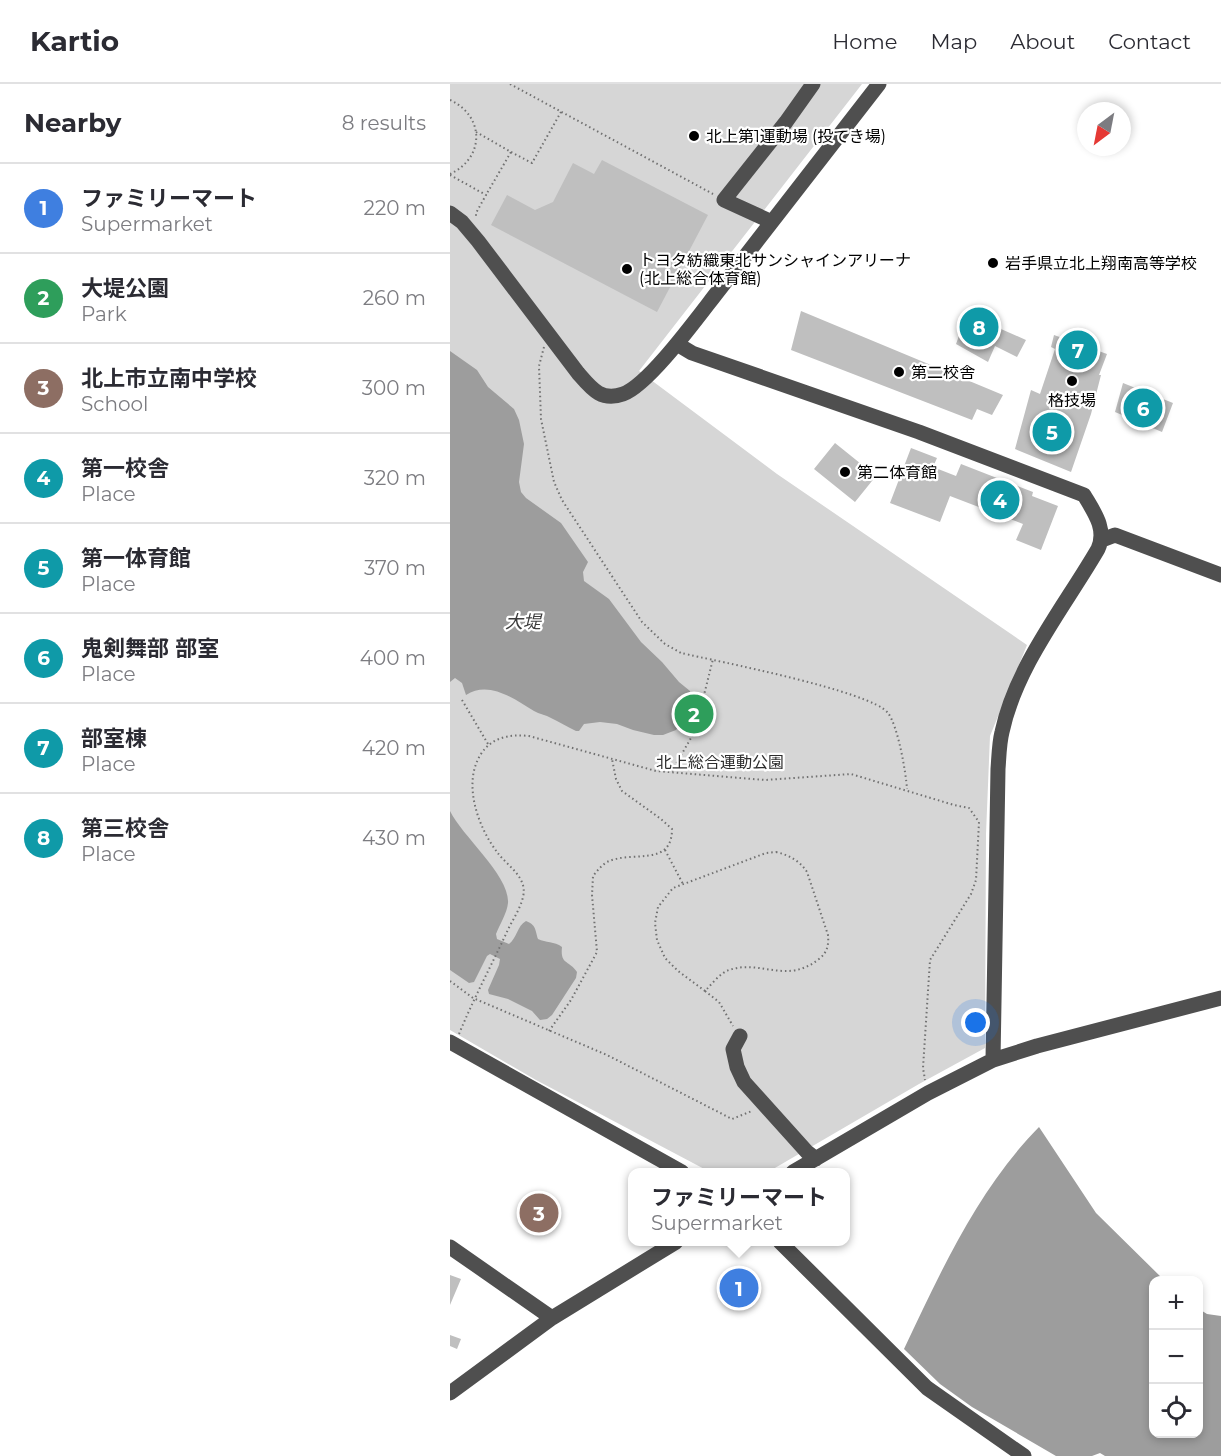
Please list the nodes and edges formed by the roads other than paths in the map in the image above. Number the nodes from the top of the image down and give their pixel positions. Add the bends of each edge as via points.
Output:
1 (813, 84) edge
2 (879, 84) edge
3 (450, 213) edge
4 (772, 222) junction
5 (677, 344) junction
6 (1102, 540) junction
7 (1221, 575) edge
8 (1221, 998) edge
9 (740, 1036) road end
10 (452, 1043) edge
11 (993, 1060) junction
12 (816, 1159) junction
13 (673, 1168) edge
14 (801, 1168) edge
15 (669, 1246) edge
16 (784, 1246) edge
17 (450, 1247) edge
18 (552, 1318) junction
19 (450, 1393) edge
20 (1024, 1456) edge

1 - 4 street via 724,200
2 - 4 street
3 - 5 street via 472,234 595,393 614,397 625,394
4 - 5 street
5 - 6 street via 692,353 919,432 1084,495 1100,522
6 - 7 street via 1115,535
6 - 11 street via 1035,652 1002,732
8 - 11 street
9 - 12 street via 733,1049 744,1082
10 - 13 street
11 - 12 street
12 - 14 street
15 - 18 street
16 - 20 street via 927,1388
17 - 18 street
18 - 19 street

